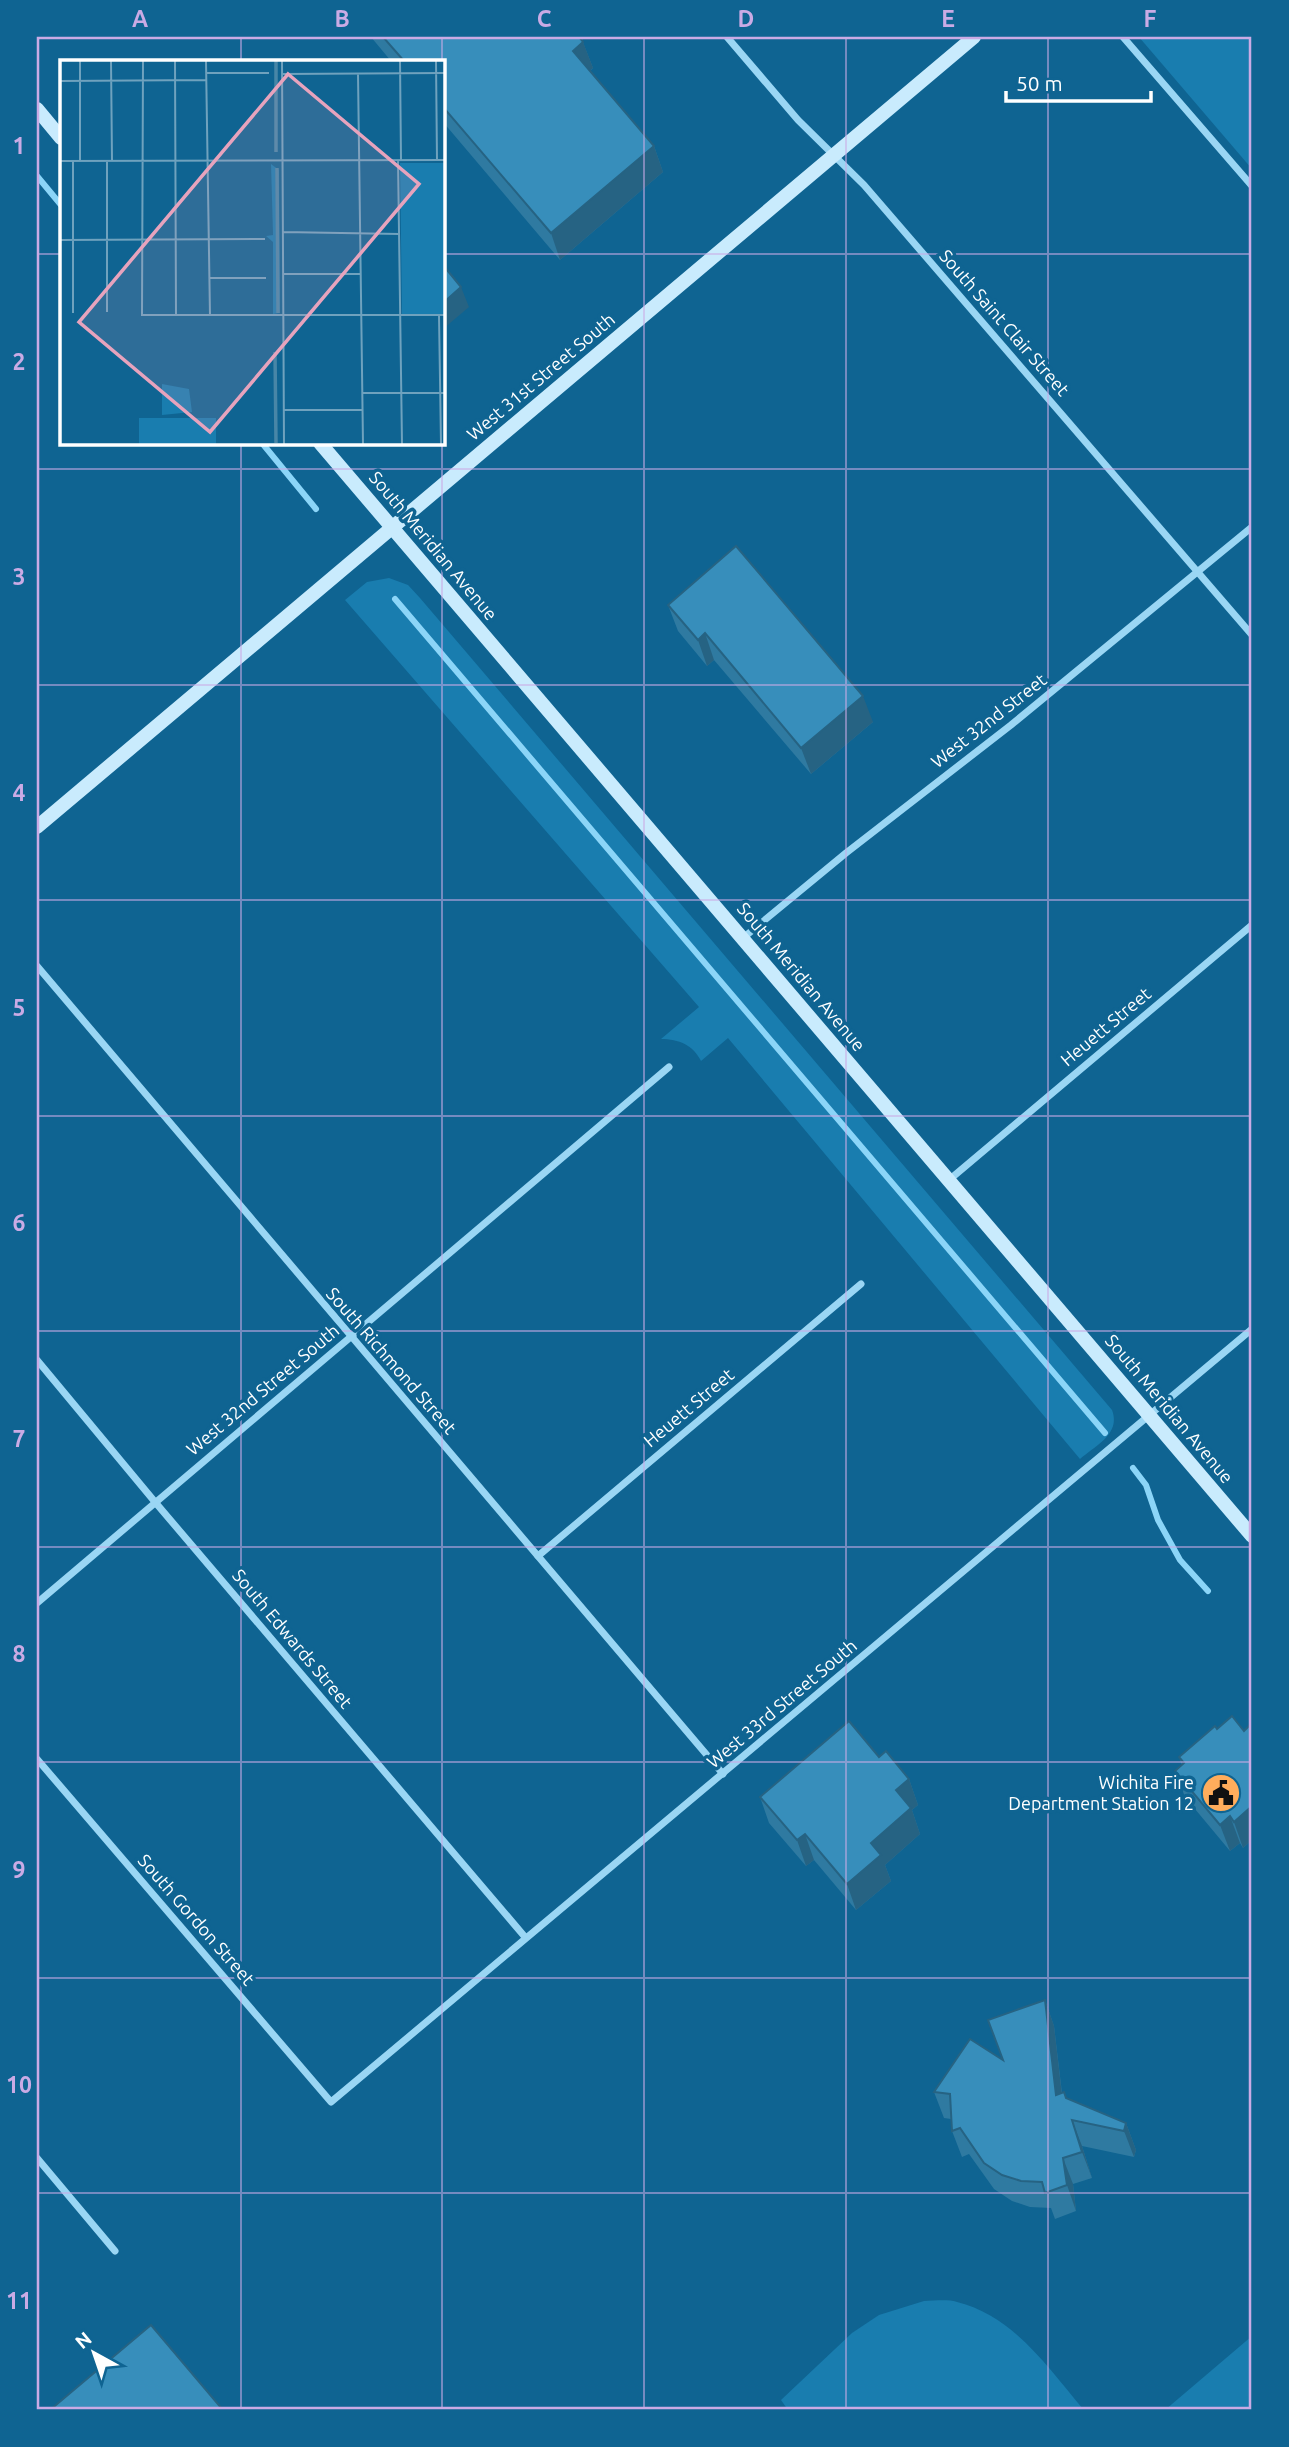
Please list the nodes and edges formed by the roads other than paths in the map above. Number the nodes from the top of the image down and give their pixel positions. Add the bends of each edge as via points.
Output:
1 (727, 37) edge
2 (974, 37) edge
3 (1123, 37) edge
4 (37, 109) edge
5 (60, 137) edge
6 (833, 155) junction
7 (1252, 186) edge
8 (321, 444) edge
9 (1252, 527) edge
10 (392, 528) junction
11 (1198, 572) junction
12 (1252, 635) edge
13 (37, 827) edge
14 (1252, 925) edge
15 (743, 938) junction
16 (37, 967) edge
17 (669, 1067) dead end
18 (949, 1180) junction
19 (862, 1284) dead end
20 (1252, 1329) edge
21 (350, 1338) junction
22 (37, 1360) edge
23 (1150, 1416) junction
24 (155, 1502) junction
25 (1252, 1536) edge
26 (538, 1556) junction
27 (37, 1603) edge
28 (37, 1759) edge
29 (723, 1774) junction
30 (525, 1937) junction
31 (331, 2102) joint
32 (37, 2158) edge
33 (115, 2251) dead end

1 - 6 street, South Saint Clair Street
2 - 6 main road, West 31st Street South
3 - 7 street
4 - 5 main road
6 - 10 main road, West 31st Street South
6 - 11 street, South Saint Clair Street via 864,185
8 - 10 main road, South Meridian Avenue
9 - 11 street, West 32nd Street
10 - 13 main road, West 31st Street South
10 - 15 main road, South Meridian Avenue
11 - 12 street, South Saint Clair Street
11 - 15 street, West 32nd Street
14 - 18 street, Heuett Street
15 - 18 main road, South Meridian Avenue
16 - 21 street, South Richmond Street
17 - 21 street, West 32nd Street South
18 - 23 main road, South Meridian Avenue
19 - 26 street, Heuett Street
20 - 23 street, West 33rd Street South
21 - 24 street, West 32nd Street South
21 - 26 street, South Richmond Street
22 - 24 street, South Edwards Street
23 - 25 main road, South Meridian Avenue
23 - 29 street, West 33rd Street South
24 - 27 street, West 32nd Street South
24 - 30 street, South Edwards Street
26 - 29 street, South Richmond Street
28 - 31 street, South Gordon Street
29 - 30 street, West 33rd Street South
30 - 31 street, West 33rd Street South
32 - 33 street

